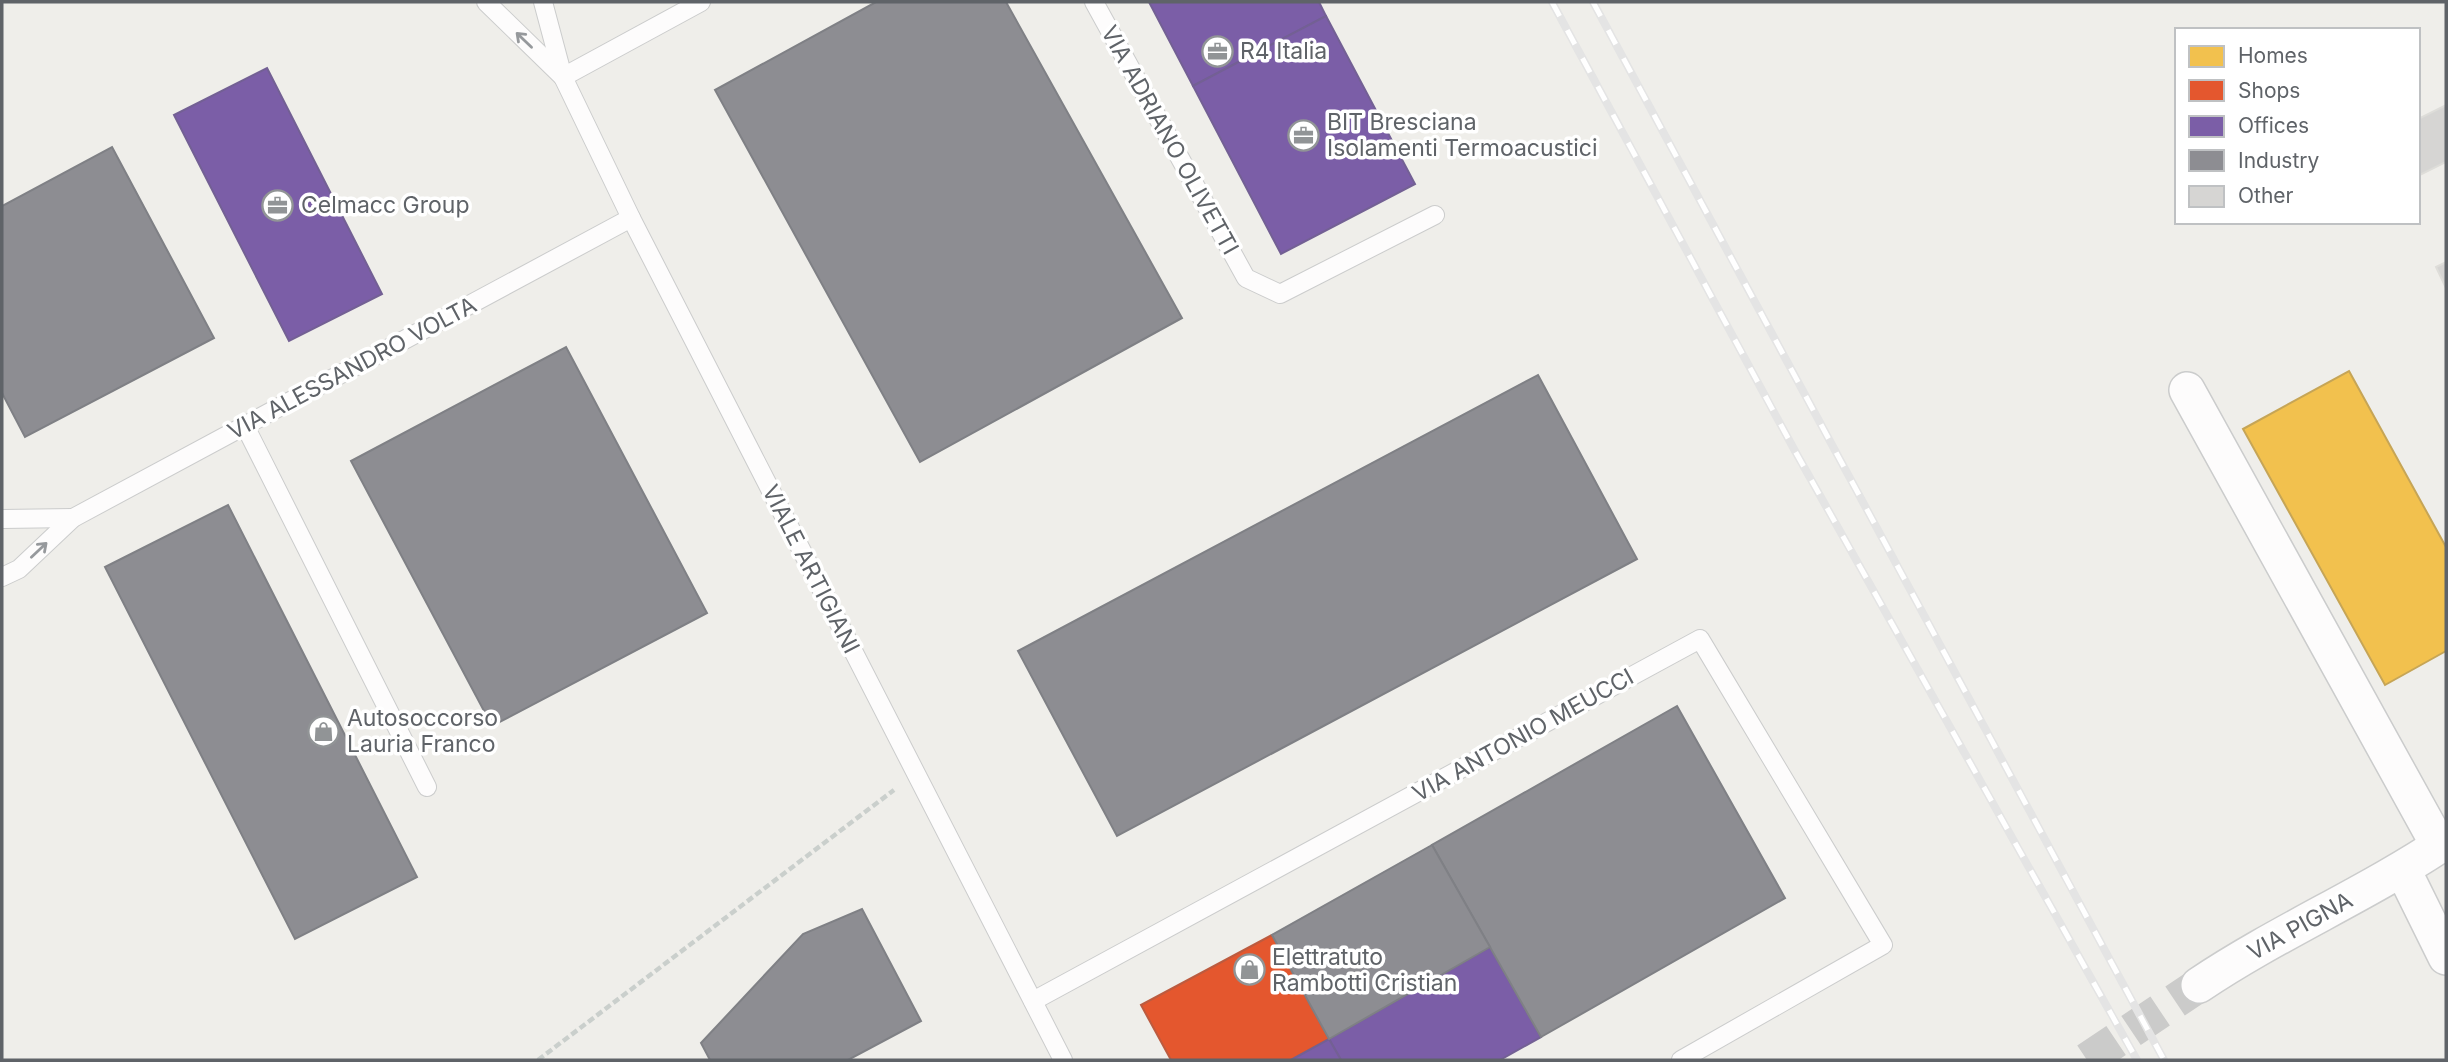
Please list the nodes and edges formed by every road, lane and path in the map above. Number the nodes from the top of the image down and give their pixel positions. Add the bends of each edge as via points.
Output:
1 (486, 2) edge
2 (543, 2) edge
3 (701, 2) edge
4 (1094, 2) edge
5 (563, 77) junction
6 (1435, 215) dead end
7 (631, 218) junction
8 (2187, 390) dead end
9 (245, 426) junction
10 (2, 519) edge
11 (73, 519) junction
12 (2, 577) edge
13 (916, 773) junction
14 (427, 787) dead end
15 (2443, 843) edge
16 (2403, 870) junction
17 (2446, 957) edge
18 (2199, 985) tunnel mouth
19 (1033, 1001) junction
20 (538, 1060) edge
21 (1063, 1060) edge
22 (1681, 1060) edge

5 -> 1 lane
2 - 5 lane
3 - 5 lane
4 - 6 lane, VIA ADRIANO OLIVETTI via 1246,278 1280,295
5 - 7 lane, VIALE ARTIGIANI
7 - 9 lane, VIA ALESSANDRO VOLTA
7 - 13 lane, VIALE ARTIGIANI
8 - 15 street
9 - 11 lane, VIA ALESSANDRO VOLTA
9 - 14 lane
10 - 11 lane
12 -> 11 lane via 19,569
13 - 19 lane, VIALE ARTIGIANI
13 - 20 path
15 - 16 street, VIA PIGNA
16 - 17 street
16 - 18 street, VIA PIGNA
19 - 21 lane, VIALE ARTIGIANI
19 - 22 lane, VIA ANTONIO MEUCCI via 1700,639 1883,945

